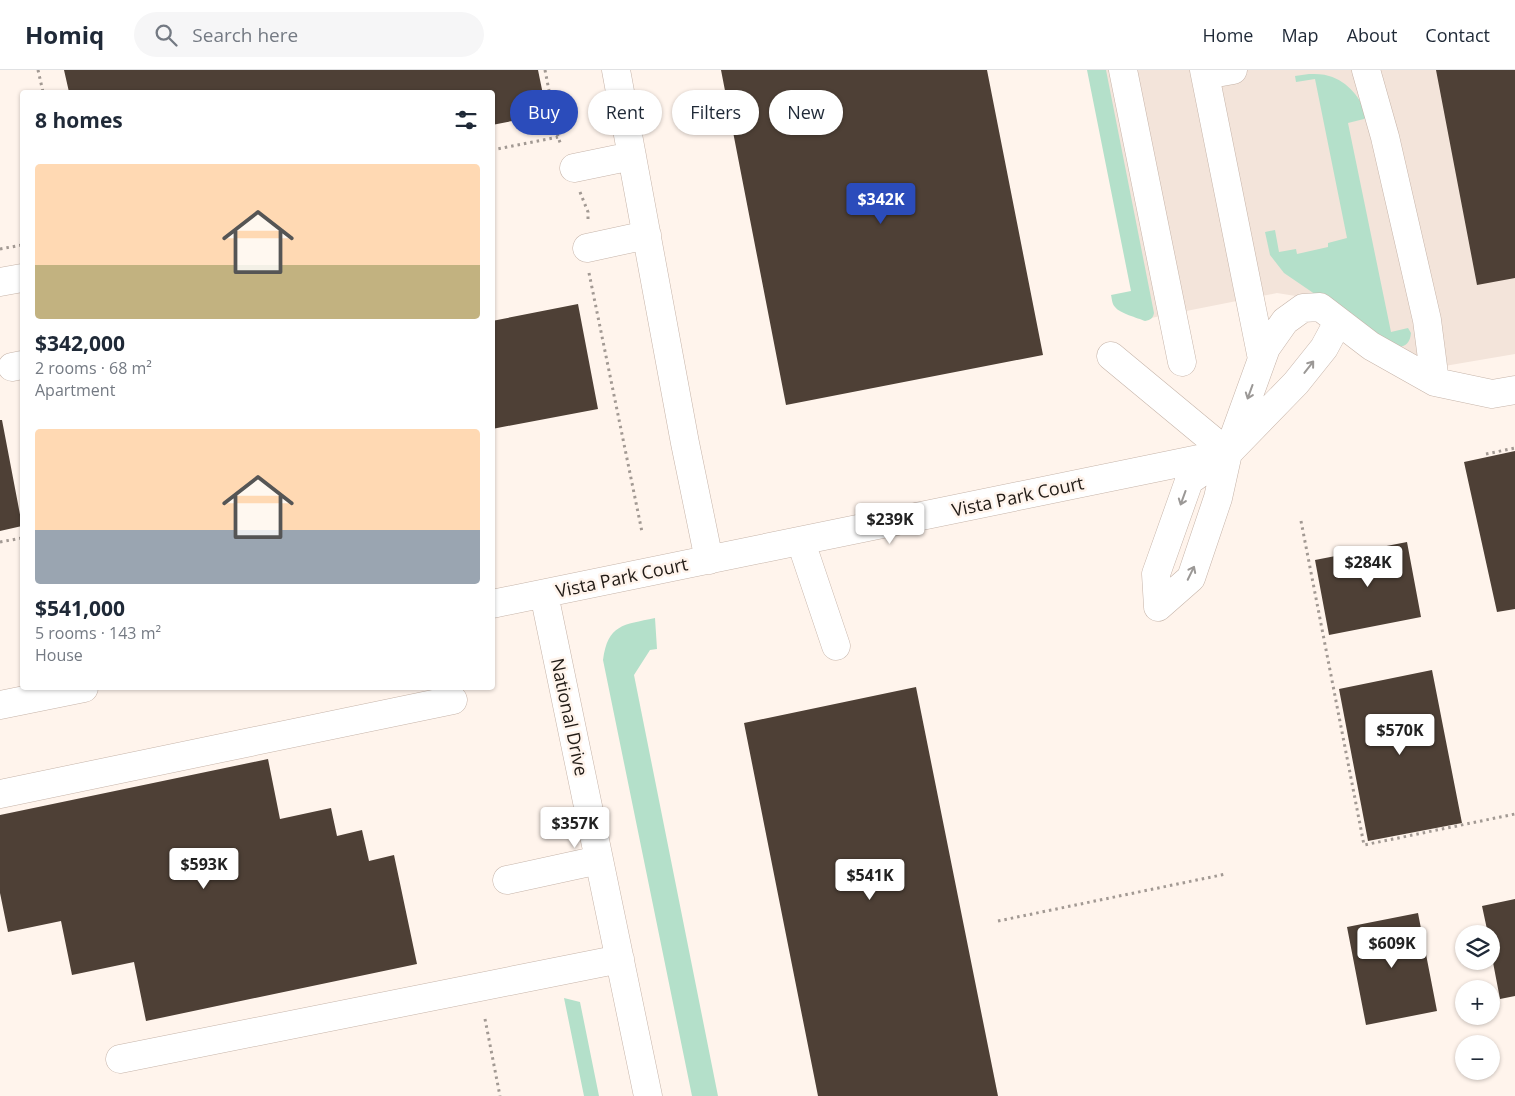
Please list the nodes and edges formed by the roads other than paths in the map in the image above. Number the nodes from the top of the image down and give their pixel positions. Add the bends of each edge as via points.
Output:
1 (616, 70) edge
2 (1123, 70) edge
3 (1233, 70) edge
4 (1366, 70) edge
5 (1205, 73) edge
6 (632, 156) junction
7 (572, 169) road end
8 (647, 235) junction
9 (587, 248) road end
10 (20, 278) edge
11 (0, 282) edge
12 (1329, 315) junction
13 (1111, 356) dead end
14 (1262, 359) junction
15 (1182, 362) dead end
16 (1435, 382) junction
17 (1515, 390) edge
18 (1228, 453) junction
19 (801, 542) junction
20 (709, 560) junction
21 (544, 594) junction
22 (495, 603) edge
23 (836, 646) dead end
24 (74, 690) edge
25 (453, 700) dead end
26 (0, 705) edge
27 (0, 794) edge
28 (599, 860) junction
29 (507, 880) dead end
30 (620, 959) junction
31 (120, 1059) dead end
32 (648, 1096) edge

1 - 6 street
2 - 15 street
3 - 5 street
4 - 16 street via 1385,137 1424,310
5 - 14 street
6 - 7 street
6 - 8 street
8 - 9 street
8 - 20 street
10 - 11 street
12 - 14 street via 1303,308 1284,321
12 - 16 street via 1371,346
18 -> 12 street via 1302,376 1324,348
13 - 18 street
14 -> 18 street
16 - 17 street via 1492,394
18 -> 18 street via 1189,481 1156,574 1158,607 1191,578 1218,498
18 - 19 street, Vista Park Court
19 - 20 street, Vista Park Court
19 - 23 street
20 - 21 street, Vista Park Court
21 - 22 street
21 - 28 street, National Drive
24 - 26 street
25 - 27 street
28 - 29 street
28 - 30 street, National Drive
30 - 31 street
30 - 32 street, National Drive

